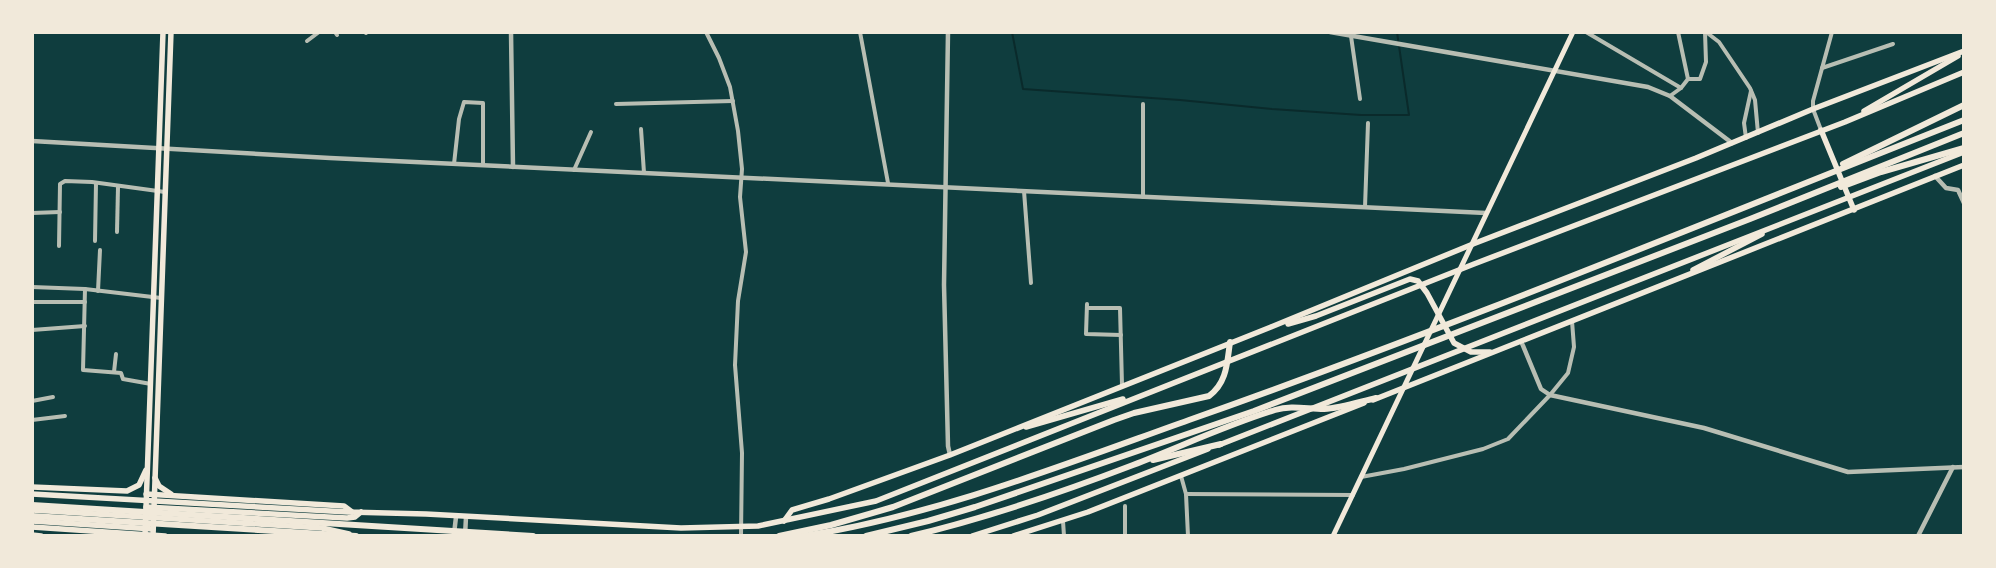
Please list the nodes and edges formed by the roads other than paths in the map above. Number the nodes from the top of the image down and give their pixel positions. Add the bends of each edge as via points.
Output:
1 (163, 32) edge
2 (171, 32) edge
3 (319, 32) edge
4 (511, 32) edge
5 (706, 32) edge
6 (860, 32) edge
7 (948, 32) edge
8 (1330, 32) edge
9 (1573, 32) edge
10 (1586, 32) edge
11 (1678, 32) edge
12 (1705, 32) edge
13 (1832, 32) edge
14 (1351, 36) junction
15 (307, 41) dead end
16 (1893, 44) dead end
17 (1964, 52) edge
18 (1822, 68) junction
19 (1555, 70) junction
20 (1964, 72) edge
21 (1688, 78) junction
22 (1680, 88) junction
23 (1751, 91) junction
24 (1670, 96) junction
25 (1360, 99) dead end
26 (733, 101) junction
27 (616, 104) dead end
28 (1143, 104) dead end
29 (1964, 106) edge
30 (1813, 109) junction
31 (1964, 120) edge
32 (1845, 122) junction
33 (1368, 123) dead end
34 (642, 128) dead end
35 (1821, 130) junction
36 (590, 132) dead end
37 (1758, 133) junction
38 (1964, 133) edge
39 (1746, 138) junction
40 (32, 141) edge
41 (1732, 144) junction
42 (159, 148) junction
43 (1964, 148) edge
44 (166, 149) junction
45 (1964, 153) edge
46 (454, 164) junction
47 (483, 165) junction
48 (1964, 166) edge
49 (513, 167) junction
50 (574, 170) junction
51 (644, 173) junction
52 (1935, 176) junction
53 (742, 178) junction
54 (96, 183) junction
55 (888, 183) junction
56 (118, 186) junction
57 (946, 187) junction
58 (1790, 189) junction
59 (1961, 190) edge
60 (157, 191) junction
61 (1024, 191) junction
62 (165, 192) junction
63 (1143, 196) junction
64 (1848, 198) junction
65 (1964, 203) edge
66 (1365, 207) junction
67 (1854, 210) junction
68 (60, 212) junction
69 (32, 213) edge
70 (1486, 213) junction
71 (1750, 219) junction
72 (1770, 228) junction
73 (117, 232) dead end
74 (94, 241) dead end
75 (1473, 244) junction
76 (59, 246) dead end
77 (100, 250) dead end
78 (1031, 283) dead end
79 (1661, 286) junction
80 (32, 287) edge
81 (85, 289) junction
82 (98, 291) junction
83 (153, 298) junction
84 (161, 298) junction
85 (32, 302) edge
86 (85, 302) junction
87 (1438, 316) junction
88 (1572, 321) junction
89 (85, 326) junction
90 (1271, 327) junction
91 (32, 330) edge
92 (1121, 335) junction
93 (1521, 341) junction
94 (1230, 342) junction
95 (1495, 351) junction
96 (116, 354) dead end
97 (1227, 363) junction
98 (114, 372) junction
99 (151, 384) junction
100 (1122, 385) junction
101 (1404, 387) junction
102 (1149, 392) junction
103 (1550, 395) junction
104 (53, 397) dead end
105 (1376, 398) junction
106 (32, 401) edge
107 (65, 416) dead end
108 (32, 420) edge
109 (998, 435) junction
110 (1221, 444) junction
111 (950, 455) junction
112 (1135, 464) junction
113 (1953, 467) junction
114 (1964, 467) edge
115 (147, 468) junction
116 (155, 476) junction
117 (1182, 476) junction
118 (1360, 477) junction
119 (32, 487) edge
120 (32, 494) edge
121 (146, 494) junction
122 (154, 494) junction
123 (1186, 494) junction
124 (172, 495) junction
125 (1353, 495) junction
126 (32, 505) edge
127 (1125, 506) dead end
128 (146, 507) junction
129 (154, 508) junction
130 (32, 510) edge
131 (352, 512) junction
132 (361, 512) junction
133 (32, 516) edge
134 (146, 517) junction
135 (154, 517) junction
136 (456, 517) junction
137 (466, 517) junction
138 (1063, 520) junction
139 (784, 521) junction
140 (32, 522) edge
141 (741, 527) junction
142 (32, 528) edge
143 (145, 528) junction
144 (153, 532) edge
145 (32, 535) edge
146 (455, 535) edge
147 (40, 536) edge
148 (145, 536) edge
149 (165, 536) edge
150 (354, 536) edge
151 (466, 536) edge
152 (533, 536) edge
153 (742, 536) edge
154 (779, 536) edge
155 (804, 536) edge
156 (866, 536) edge
157 (912, 536) edge
158 (972, 536) edge
159 (1013, 536) edge
160 (1064, 536) edge
161 (1125, 536) edge
162 (1188, 536) edge
163 (1333, 536) edge
164 (1918, 536) edge

1 - 42 main road
2 - 44 main road
3 - 15 street
4 - 49 street
5 - 26 street via 726,74
6 - 55 street
7 - 57 street
8 - 14 street
9 - 19 main road
10 - 22 street
11 - 21 street
12 - 21 street via 1706,62 1700,79
12 - 23 street via 1719,42
13 - 18 street
14 - 19 street
14 - 25 street
16 - 18 street
17 - 30 main road
17 - 32 main road
18 - 30 street
19 - 24 street via 1648,87
19 - 70 main road
20 - 32 main road
21 - 22 street
22 - 24 street
23 - 37 street
23 - 39 street via 1744,123
24 - 41 street
26 - 27 street
26 - 53 street
28 - 63 street
29 - 58 highway
30 - 35 street
30 - 37 main road
31 - 58 highway
32 - 35 main road
33 - 66 street
34 - 51 street
35 - 64 main road
35 - 97 main road
36 - 50 street
37 - 39 main road
38 - 71 highway
39 - 41 main road
40 - 42 street
41 - 75 main road
42 - 44 street
42 - 60 main road
43 - 71 highway via 1880,172
44 - 46 street
44 - 62 main road
45 - 64 main road
46 - 47 street
46 - 47 street via 464,102 483,103
47 - 49 street
48 - 52 main road
49 - 50 street
50 - 51 street
51 - 53 street
52 - 59 street via 1946,188
52 - 67 main road
53 - 55 street
53 - 141 street via 740,197 746,252 738,301 735,365 742,453
54 - 56 street
54 - 68 street via 65,181 60,184
54 - 74 street
55 - 57 street
56 - 60 street
56 - 73 street
57 - 61 street
57 - 111 street via 944,284
58 - 155 highway via 1249,399 1097,453 926,509
59 - 65 street
60 - 62 street
60 - 83 main road
61 - 63 street
61 - 78 street
62 - 84 main road
63 - 66 street
64 - 67 main road
64 - 72 main road
66 - 70 street
67 - 79 main road
68 - 69 street
68 - 76 street
70 - 75 main road
71 - 156 highway via 1245,414 974,507
72 - 79 main road
72 - 110 main road
75 - 87 main road
75 - 90 main road
77 - 82 street
79 - 88 main road
80 - 81 street
81 - 82 street
81 - 86 street
82 - 83 street
83 - 84 street
83 - 99 main road
84 - 116 main road
85 - 86 street
86 - 89 street
87 - 90 main road via 1418,281 1410,279 1316,316
87 - 95 main road via 1454,343 1471,352
87 - 101 main road
88 - 93 main road
88 - 103 street via 1574,347 1568,373
89 - 91 street
89 - 98 street via 83,370
90 - 94 main road
92 - 92 street via 1120,308 1087,306 1086,334
92 - 100 street
93 - 95 main road
93 - 103 street via 1541,389
94 - 97 highway
94 - 100 main road
95 - 101 main road
96 - 98 street
97 - 102 main road
97 - 154 highway via 1222,382 1209,396 1114,420 893,507
98 - 99 street via 121,373 123,379
99 - 115 main road
100 - 109 main road
101 - 105 main road
101 - 118 main road
102 - 109 main road
102 - 139 main road via 876,501
103 - 113 street via 1704,428 1848,472
103 - 118 street via 1508,439 1483,449
104 - 106 street
105 - 112 highway via 1326,408 1286,408 1251,418
105 - 117 main road
107 - 108 street
109 - 111 main road
110 - 112 highway
110 - 158 main road via 1046,512
111 - 139 main road via 829,500 792,510
112 - 157 highway via 1052,495
113 - 114 street
113 - 164 street
115 - 119 main road via 139,485 127,491
115 - 121 main road
116 - 122 main road
116 - 124 main road via 159,486
117 - 123 street
117 - 138 main road
118 - 125 main road
120 - 131 main road
121 - 122 main road
121 - 128 main road
122 - 124 main road
122 - 129 main road
123 - 125 street
123 - 162 street
124 - 131 main road via 344,506
125 - 163 main road
126 - 152 highway
127 - 161 street
128 - 129 main road
128 - 134 main road
129 - 132 main road via 347,518
129 - 135 main road
130 - 134 main road
131 - 132 main road
132 - 136 main road
133 - 150 highway
134 - 135 main road
134 - 143 main road
135 - 144 main road
135 - 150 main road via 322,528
136 - 137 main road
136 - 146 street
137 - 141 main road via 681,528
137 - 151 street
138 - 159 main road
138 - 160 street
139 - 141 main road
140 - 143 main road
141 - 153 street
142 - 149 main road
143 - 144 main road
143 - 148 main road
145 - 147 main road

